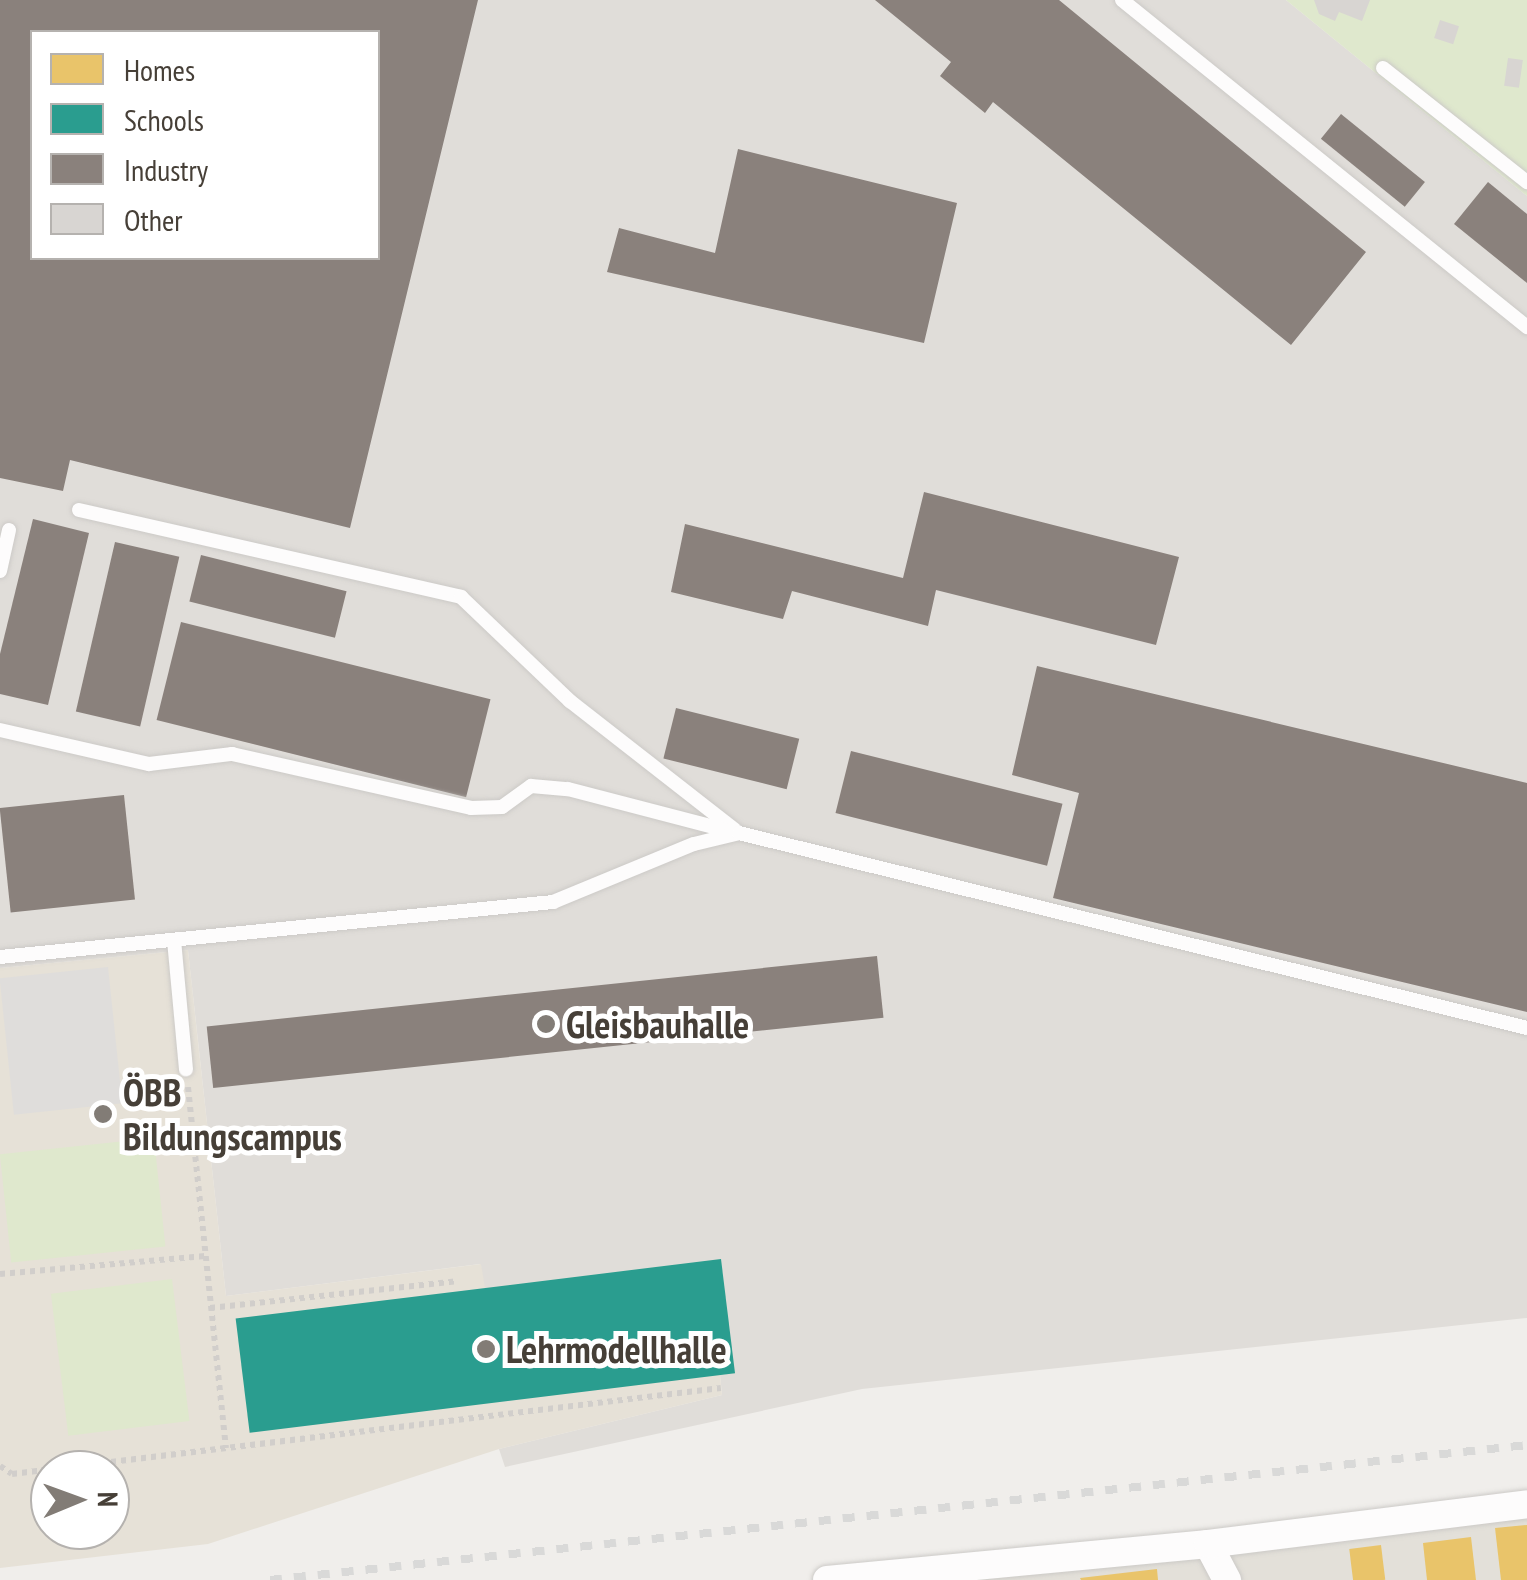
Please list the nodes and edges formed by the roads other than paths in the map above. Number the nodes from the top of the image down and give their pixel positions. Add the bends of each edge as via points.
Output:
1 (1122, 0) edge
2 (1383, 68) dead end
3 (1527, 182) edge
4 (1527, 328) edge
5 (79, 510) dead end
6 (8, 530) dead end
7 (0, 570) edge
8 (0, 730) edge
9 (739, 833) junction
10 (174, 940) junction
11 (0, 957) edge
12 (1527, 1028) edge
13 (186, 1069) road end
14 (1527, 1504) edge
15 (1208, 1544) junction
16 (827, 1580) edge
17 (1208, 1580) edge
18 (1227, 1580) edge

1 - 4 lane
2 - 3 lane
5 - 9 lane via 461,597 570,700
6 - 7 lane
8 - 9 lane via 149,764 232,754 471,808 502,807 531,786 568,788
9 - 10 lane via 694,844 553,902
9 - 12 lane
10 - 11 lane
10 - 13 lane
14 - 15 street
15 - 16 street
15 - 17 street
15 - 18 street

